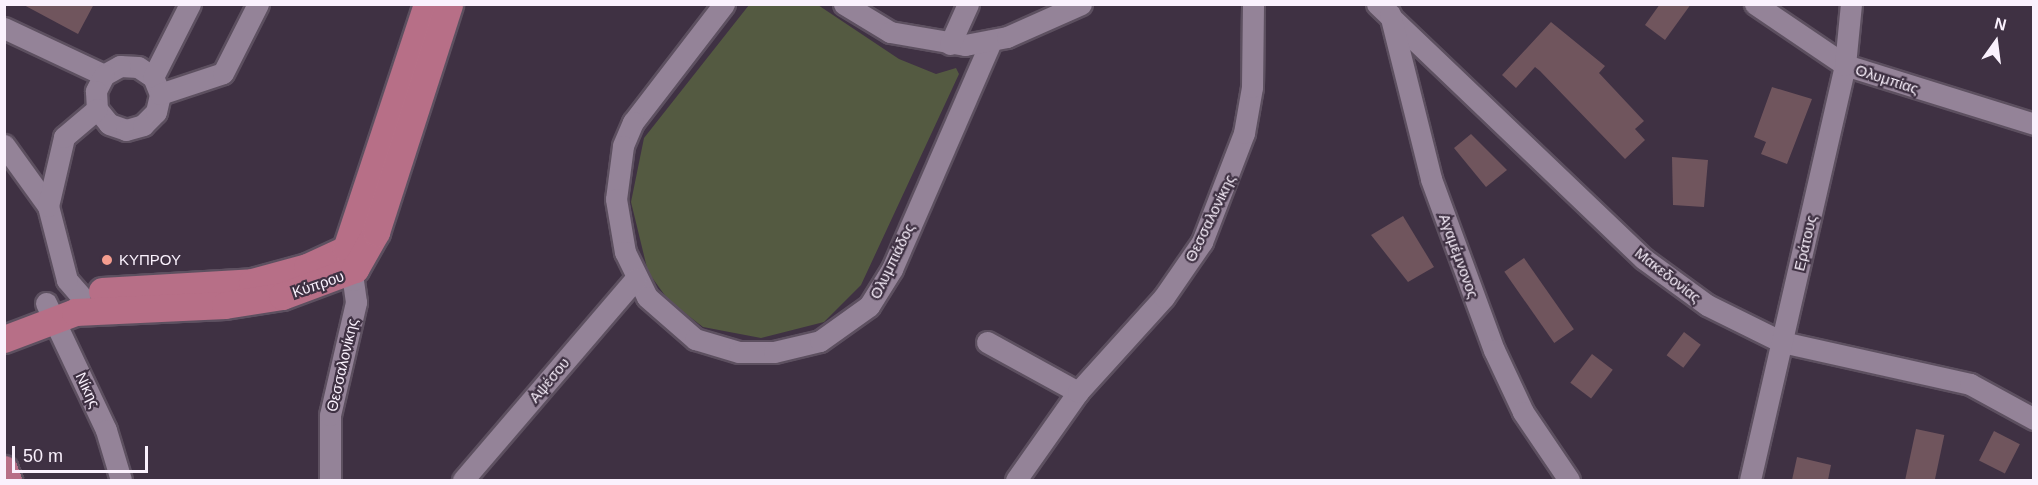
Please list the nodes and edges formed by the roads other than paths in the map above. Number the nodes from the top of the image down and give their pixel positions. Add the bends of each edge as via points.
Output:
1 (190, 4) edge
2 (258, 4) edge
3 (427, 4) edge
4 (449, 4) edge
5 (724, 4) edge
6 (844, 4) edge
7 (968, 4) edge
8 (1081, 4) edge
9 (1253, 4) edge
10 (1755, 4) edge
11 (1851, 4) edge
12 (1383, 9) edge
13 (4, 28) edge
14 (991, 41) junction
15 (950, 44) junction
16 (1845, 65) junction
17 (104, 75) junction
18 (156, 86) junction
19 (97, 109) junction
20 (2034, 124) edge
21 (4, 145) edge
22 (48, 206) junction
23 (343, 264) junction
24 (635, 279) junction
25 (80, 295) junction
26 (51, 310) junction
27 (4, 319) edge
28 (4, 339) edge
29 (987, 342) dead end
30 (1782, 342) junction
31 (1078, 392) junction
32 (2034, 419) edge
33 (4, 470) edge
34 (8, 480) edge
35 (122, 480) edge
36 (330, 480) edge
37 (464, 480) edge
38 (1016, 480) edge
39 (1569, 480) edge
40 (1750, 480) edge

1 - 18 street
2 - 18 street via 223,73
3 - 23 main road, Κύπρου
4 - 23 main road, Κύπρου via 370,247
5 - 24 street, Ολυμπιάδος via 652,91 623,146 618,224
6 - 15 street via 890,32
7 - 15 street
8 - 14 street
9 - 31 street, Θεσσαλονίκης via 1249,105 1222,198 1178,279
10 - 16 street, Ολυμπίας
11 - 16 street, Εράτους
12 - 30 street, Μακεδονίας via 1659,272 1724,315
12 - 39 street, Αγαμέμνονος via 1431,179 1490,339 1516,401
13 - 17 street
14 - 15 street
14 - 24 street, Ολυμπιάδος via 885,283 847,327 790,350 723,349 674,324
16 - 20 street, Ολυμπίας
16 - 30 street, Εράτους
17 - 18 street via 120,66 138,67
17 - 19 street via 96,91
18 - 19 street via 150,119 126,130 109,124
19 - 22 street via 64,137
21 - 22 street
22 - 25 street via 64,271
23 - 25 main road, Κύπρου via 252,282
23 - 26 main road, Κύπρου via 282,296 244,303
23 - 36 street, Θεσσαλονίκης via 356,302 330,415
24 - 37 street, Αψέσου
25 - 26 main road, Κύπρου
26 - 27 main road, Κύπρου
26 - 28 main road, Κύπρου
26 - 35 street, Νίκης via 106,430
29 - 31 street
30 - 32 street, Μακεδονίας via 1954,378
30 - 40 street, Εράτους
31 - 38 street, Θεσσαλονίκης
33 - 34 main road

